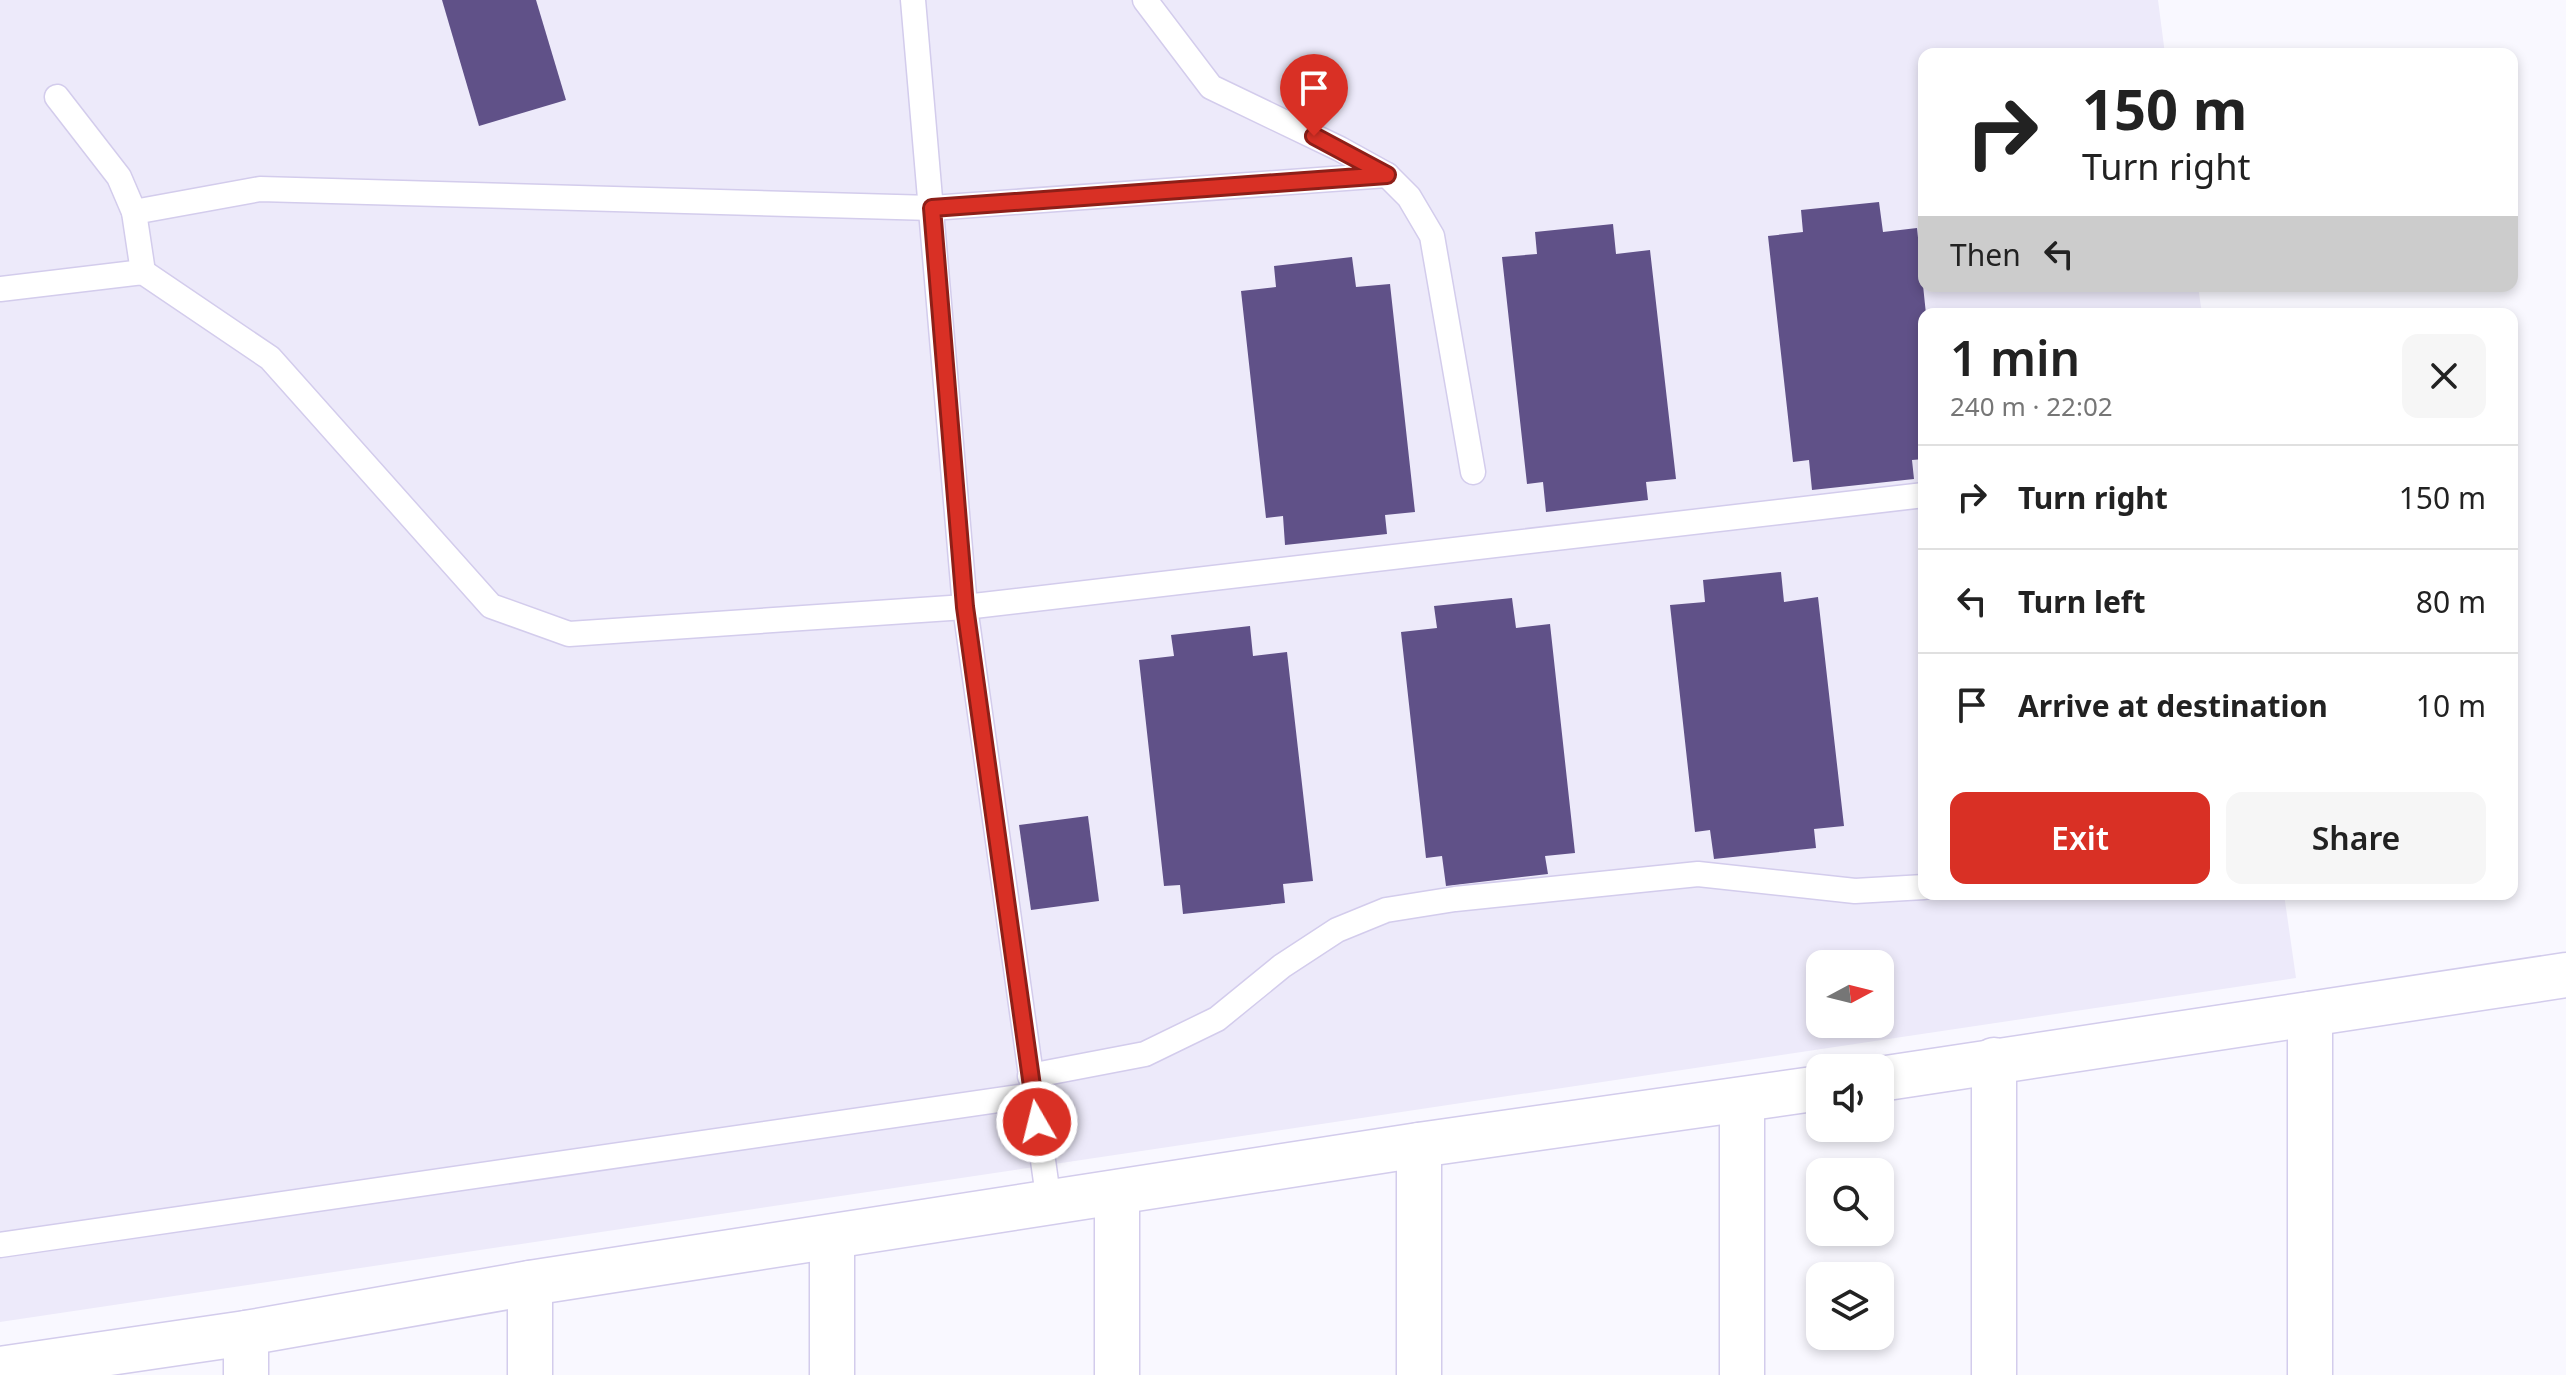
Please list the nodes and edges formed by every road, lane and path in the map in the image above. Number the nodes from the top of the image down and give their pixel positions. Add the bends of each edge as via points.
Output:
1 (913, 0) edge
2 (1145, 0) edge
3 (57, 97) dead end
4 (1387, 175) junction
5 (932, 208) junction
6 (134, 212) junction
7 (143, 272) junction
8 (0, 289) edge
9 (1473, 472) dead end
10 (1918, 496) edge
11 (965, 607) junction
12 (1918, 887) edge
13 (2566, 975) edge
14 (2310, 1014) junction
15 (1994, 1060) junction
16 (1894, 1077) edge
17 (1031, 1085) junction
18 (1806, 1090) edge
19 (1742, 1101) junction
20 (1419, 1145) junction
21 (1117, 1193) junction
22 (1049, 1203) junction
23 (832, 1238) junction
24 (0, 1245) edge
25 (530, 1283) junction
26 (246, 1354) edge
27 (0, 1369) edge
28 (530, 1375) edge
29 (832, 1375) edge
30 (1117, 1375) edge
31 (1419, 1375) edge
32 (1742, 1375) edge
33 (1994, 1375) edge
34 (2310, 1375) edge

1 - 5 lane
2 - 4 lane via 1211,87
3 - 6 lane via 119,177
4 - 5 lane
4 - 9 lane via 1409,197 1432,236
5 - 6 lane via 260,189
5 - 11 lane
6 - 7 lane
7 - 8 lane
7 - 11 lane via 270,358 491,606 569,634
10 - 11 lane
11 - 17 lane
12 - 17 lane via 1855,891 1698,874 1386,910 1337,930 1217,1019 1145,1054
13 - 14 street
14 - 15 street
14 - 34 street
15 - 16 street
15 - 33 street
17 - 22 lane
17 - 24 lane
18 - 19 street
19 - 20 street
19 - 32 street
20 - 21 street
20 - 31 street
21 - 22 street
21 - 30 street
22 - 23 street
23 - 25 street
23 - 29 street
25 - 26 street
25 - 28 street
26 - 27 street

